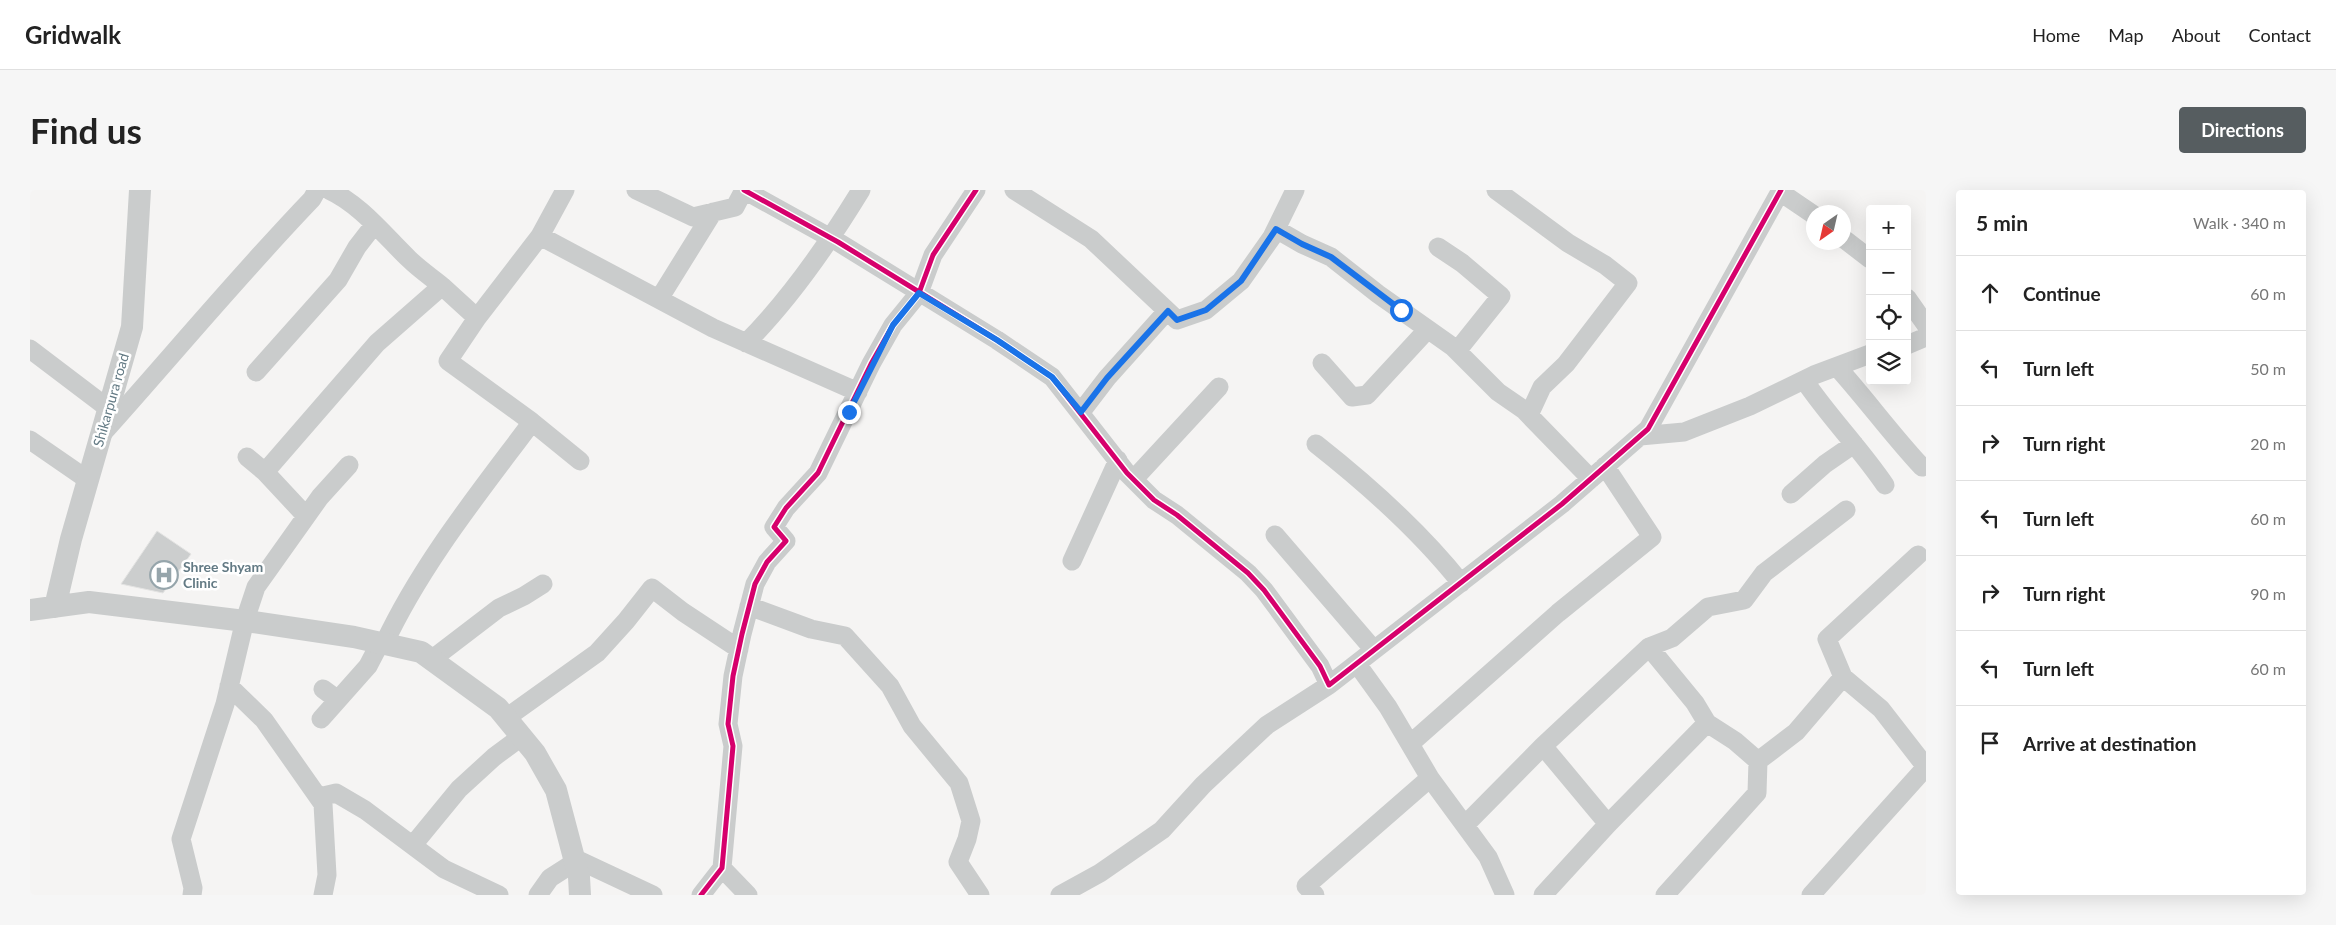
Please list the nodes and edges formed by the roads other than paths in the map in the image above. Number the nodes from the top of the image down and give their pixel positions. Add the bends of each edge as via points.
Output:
1 (140, 190) edge
2 (318, 190) edge
3 (329, 190) edge
4 (565, 190) edge
5 (636, 190) edge
6 (744, 190) edge
7 (861, 190) edge
8 (976, 190) edge
9 (1014, 190) edge
10 (1295, 190) edge
11 (1496, 190) edge
12 (1781, 191) edge
13 (1806, 209) edge
14 (713, 212) junction
15 (374, 225) junction
16 (1276, 229) junction
17 (540, 236) junction
18 (832, 238) junction
19 (1851, 244) edge
20 (1438, 247) dead end
21 (1866, 256) edge
22 (442, 286) junction
23 (919, 293) junction
24 (659, 299) junction
25 (1911, 304) edge
26 (1168, 311) junction
27 (477, 318) junction
28 (1926, 325) edge
29 (1427, 330) junction
30 (1926, 337) edge
31 (746, 342) junction
32 (1911, 343) edge
33 (30, 349) edge
34 (1457, 351) junction
35 (1866, 356) edge
36 (1322, 363) dead end
37 (1837, 367) junction
38 (256, 372) dead end
39 (1804, 380) junction
40 (1219, 387) dead end
41 (858, 392) junction
42 (109, 409) junction
43 (1081, 412) junction
44 (1529, 415) junction
45 (532, 422) junction
46 (101, 435) junction
47 (1640, 436) junction
48 (30, 440) edge
49 (1316, 444) dead end
50 (1854, 444) junction
51 (247, 457) dead end
52 (1118, 460) junction
53 (580, 461) dead end
54 (349, 464) dead end
55 (1922, 467) dead end
56 (266, 472) junction
57 (1598, 472) junction
58 (1134, 479) junction
59 (88, 480) junction
60 (1885, 485) dead end
61 (1791, 494) dead end
62 (1846, 510) dead end
63 (306, 516) junction
64 (1275, 536) dead end
65 (1918, 555) dead end
66 (1072, 560) dead end
67 (1460, 583) junction
68 (543, 584) dead end
69 (749, 606) junction
70 (55, 607) junction
71 (30, 610) edge
72 (245, 620) junction
73 (382, 643) junction
74 (1649, 647) junction
75 (739, 648) junction
76 (1374, 650) junction
77 (431, 660) junction
78 (1356, 664) junction
79 (1843, 677) junction
80 (1329, 685) junction
81 (230, 686) junction
82 (506, 718) junction
83 (321, 719) dead end
84 (1707, 723) junction
85 (521, 737) junction
86 (1410, 744) junction
87 (1542, 746) junction
88 (1758, 761) junction
89 (1926, 767) edge
90 (1430, 778) junction
91 (319, 797) junction
92 (1608, 824) junction
93 (1465, 825) junction
94 (413, 845) junction
95 (574, 860) junction
96 (722, 868) junction
97 (192, 895) edge
98 (323, 895) edge
99 (499, 895) edge
100 (538, 895) edge
101 (580, 895) edge
102 (653, 895) edge
103 (701, 895) edge
104 (748, 895) edge
105 (980, 895) edge
106 (1060, 895) edge
107 (1315, 895) edge
108 (1505, 895) edge
109 (1543, 895) edge
110 (1665, 895) edge
111 (1811, 895) edge

1 - 42 street, Shikarpura road via 132,327
2 - 46 street
3 - 15 street
4 - 17 street
5 - 14 street via 693,216
6 - 14 street via 735,207
6 - 18 street
7 - 18 street
8 - 23 street via 932,255
9 - 26 street via 1091,239
10 - 16 street
11 - 44 street via 1628,283 1566,364 1542,388
12 - 13 street
12 - 47 street via 1648,428
14 - 24 street
15 - 22 street
15 - 38 street via 338,280
16 - 26 street via 1241,281 1206,310 1177,320
16 - 29 street via 1331,257
17 - 24 street
17 - 27 street
18 - 23 street
18 - 31 street via 772,317
19 - 21 street
20 - 34 street via 1501,296
22 - 27 street
22 - 56 street via 377,343
23 - 41 street via 893,325
23 - 43 street via 1052,377
24 - 31 street
25 - 28 street
26 - 43 street
27 - 45 street via 448,361
29 - 34 street
29 - 36 street via 1367,395 1352,397
30 - 32 street
31 - 41 street
33 - 42 street
34 - 44 street via 1498,392
35 - 37 street
37 - 39 street
37 - 55 street
39 - 47 street via 1684,432
39 - 50 street
40 - 58 street
41 - 69 street via 818,473 786,508 774,527 786,541 767,562 755,584
42 - 46 street, Shikarpura road
43 - 52 street
44 - 57 street
45 - 53 street
45 - 73 street via 442,544
46 - 59 street, Shikarpura road
47 - 57 street
48 - 59 street
49 - 67 street via 1370,487 1444,562
50 - 60 street
50 - 61 street
51 - 56 street
52 - 58 street
52 - 66 street
54 - 63 street
56 - 63 street
57 - 67 street
57 - 86 street via 1652,537 1558,613
58 - 80 street via 1154,500 1248,573 1320,666
59 - 70 street, Shikarpura road
62 - 74 street via 1764,573 1744,600 1708,607 1672,638
63 - 72 street via 256,587
64 - 76 street
65 - 79 street via 1827,640
67 - 76 street
68 - 77 street via 499,608
69 - 75 street
69 - 105 street via 811,629 845,636 890,686 912,726 959,782 971,821 958,862
70 - 71 street
70 - 72 street via 89,602
72 - 73 street
72 - 81 street
73 - 77 street via 421,652
73 - 83 street via 368,666 330,695
74 - 84 street via 1695,703
74 - 87 street
75 - 82 street via 652,588 597,653
75 - 96 street via 728,724 733,746
76 - 78 street
77 - 82 street via 498,708
78 - 80 street
78 - 86 street
79 - 88 street via 1796,732
79 - 89 street via 1881,709
80 - 106 street via 1267,725 1203,785 1162,830 1100,873
81 - 91 street via 264,720
81 - 97 street via 181,839
82 - 85 street
84 - 88 street
84 - 92 street
85 - 94 street via 459,789
85 - 95 street via 556,790
86 - 90 street
87 - 92 street
87 - 93 street
88 - 110 street via 1757,793
89 - 111 street
90 - 93 street
90 - 107 street via 1306,886
91 - 94 street via 336,793
91 - 98 street via 324,804 327,832 327,875
92 - 109 street
93 - 108 street via 1488,857
94 - 99 street via 444,869
95 - 100 street via 550,878
95 - 101 street
95 - 102 street
96 - 103 street
96 - 104 street

